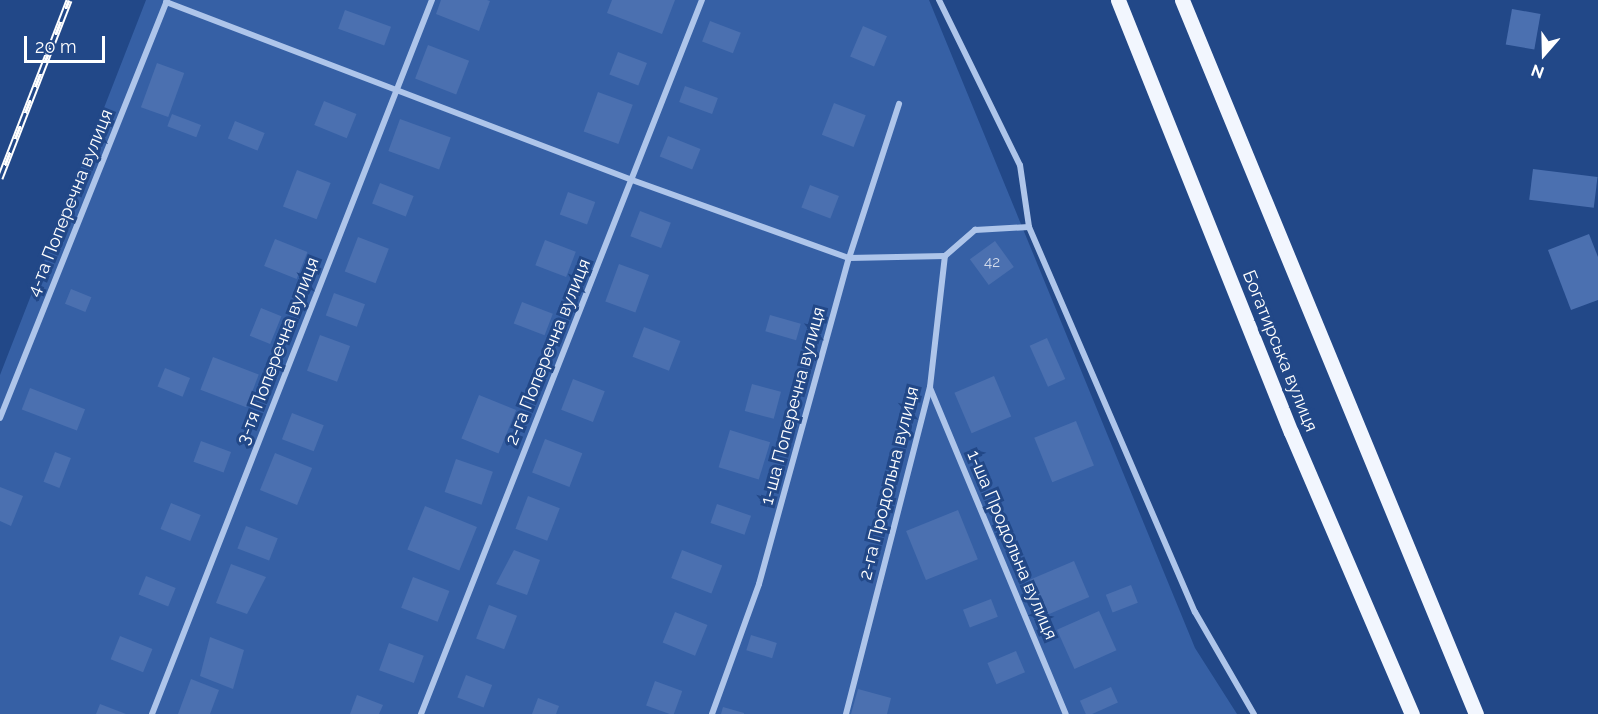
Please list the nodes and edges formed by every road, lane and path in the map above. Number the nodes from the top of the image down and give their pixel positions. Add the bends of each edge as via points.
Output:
1 (432, 0) edge
2 (702, 0) edge
3 (939, 0) edge
4 (1118, 0) edge
5 (1182, 0) edge
6 (167, 1) edge
7 (396, 91) junction
8 (899, 104) dead end
9 (632, 180) junction
10 (1029, 227) junction
11 (945, 256) junction
12 (849, 258) junction
13 (930, 387) junction
14 (0, 418) edge
15 (152, 714) edge
16 (421, 714) edge
17 (712, 714) edge
18 (846, 714) edge
19 (1066, 714) edge
20 (1254, 714) edge
21 (1412, 714) edge
22 (1476, 714) edge

1 - 7 street, 3-тя Поперечна вулиця
2 - 9 street, 2-га Поперечна вулиця
3 - 10 street via 1020,165
4 - 21 main road, Богатирська вулиця via 1292,432
5 - 22 main road
6 - 7 street
6 - 14 street, 4-та Поперечна вулиця
7 - 9 street
7 - 15 street, 3-тя Поперечна вулиця
8 - 12 street, 1-ша Поперечна вулиця
9 - 12 street
9 - 16 street, 2-га Поперечна вулиця
10 - 11 street via 975,230
10 - 20 street via 1196,612
11 - 12 street
11 - 13 street, 2-га Продольна вулиця
12 - 17 street, 1-ша Поперечна вулиця via 759,584
13 - 18 street, 2-га Продольна вулиця
13 - 19 street, 1-ша Продольна вулиця

